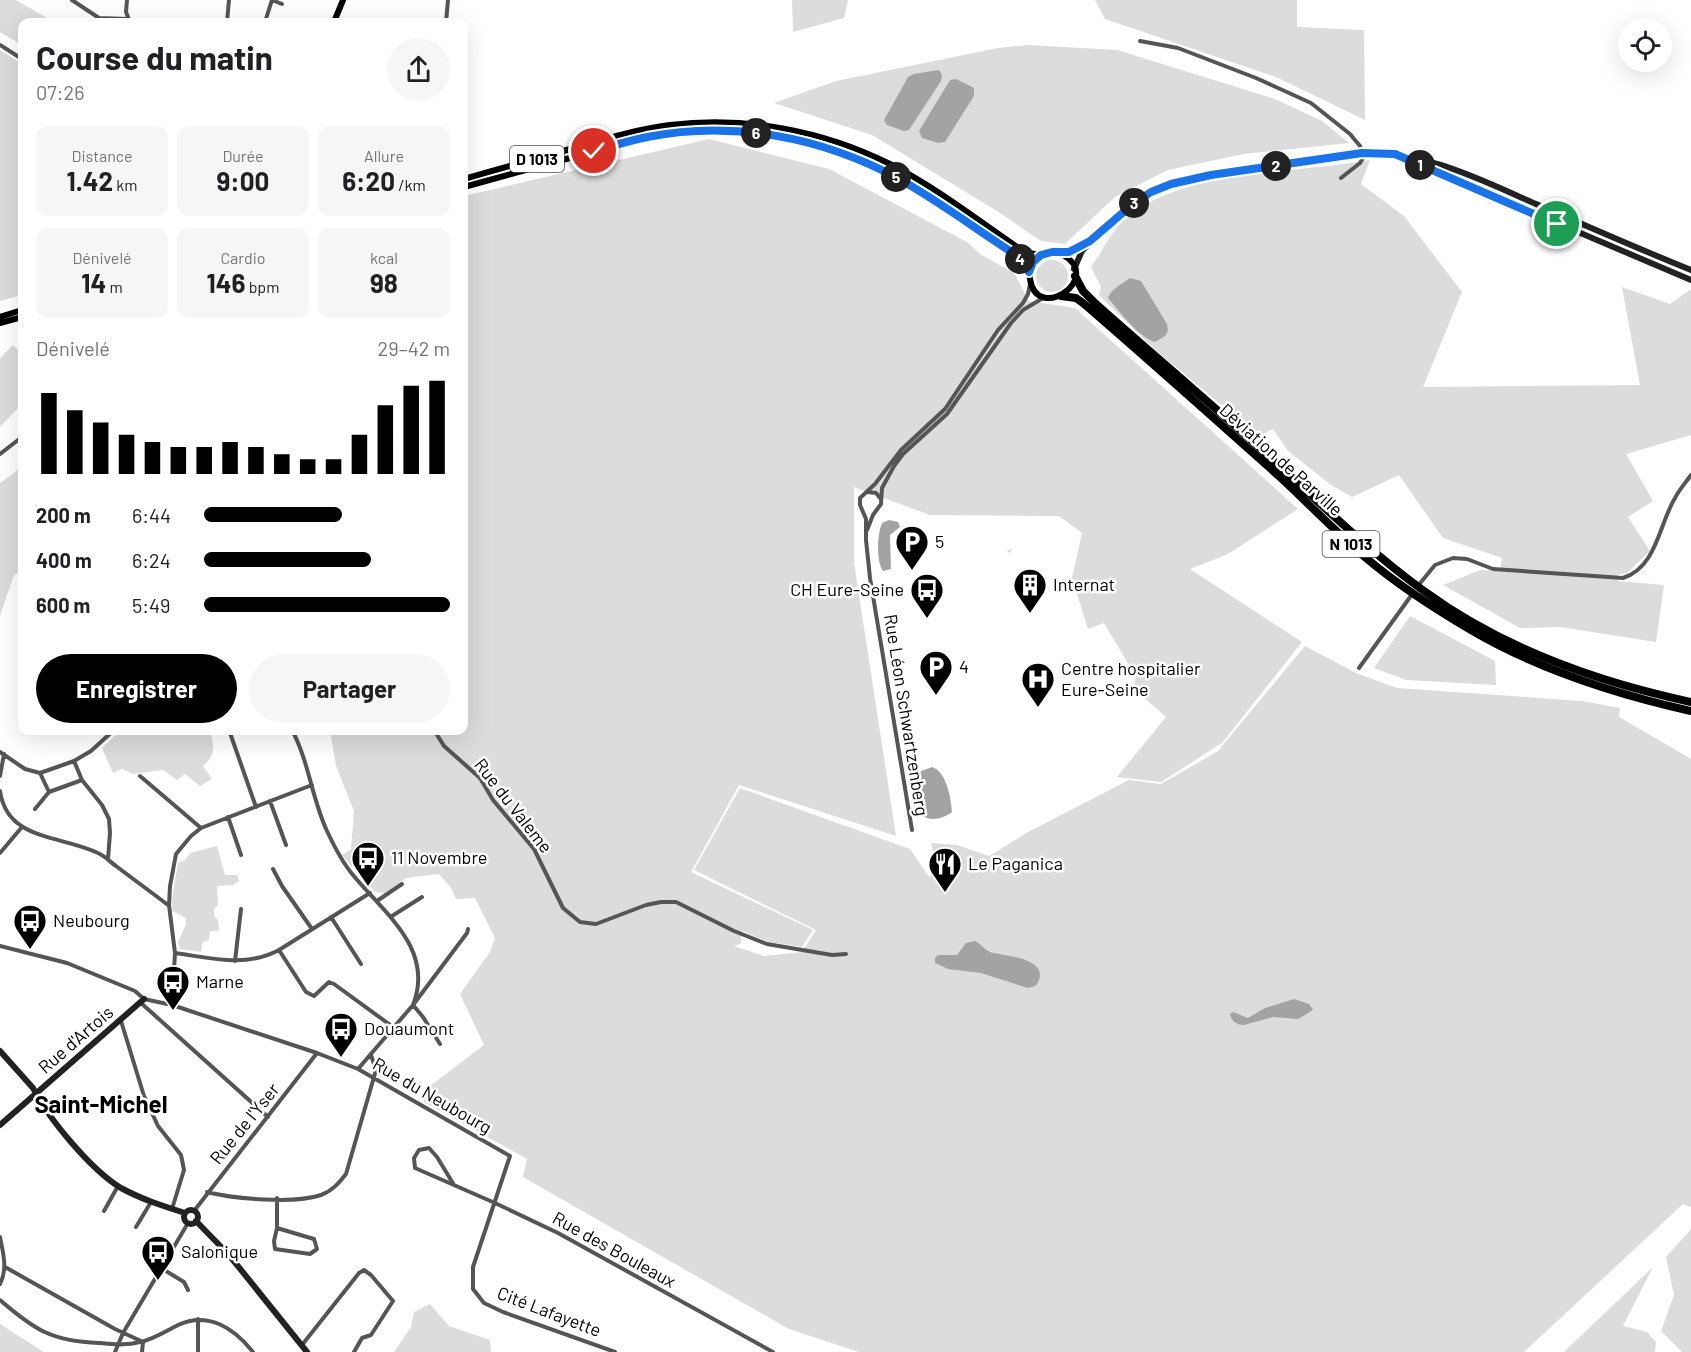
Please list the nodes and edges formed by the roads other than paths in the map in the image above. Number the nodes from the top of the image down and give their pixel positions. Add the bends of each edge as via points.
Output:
1 (72, 0) edge
2 (127, 0) edge
3 (229, 0) edge
4 (343, 0) edge
5 (448, 0) edge
6 (282, 4) dead end
7 (99, 18) edge
8 (128, 18) edge
9 (227, 18) edge
10 (266, 18) edge
11 (336, 18) edge
12 (446, 18) edge
13 (1140, 41) dead end
14 (0, 45) edge
15 (18, 56) edge
16 (1362, 153) junction
17 (1395, 154) junction
18 (468, 178) edge
19 (1341, 178) dead end
20 (468, 186) edge
21 (1090, 241) junction
22 (1059, 253) junction
23 (1041, 255) junction
24 (1691, 270) edge
25 (1029, 272) junction
26 (1075, 272) junction
27 (1030, 280) junction
28 (1691, 280) edge
29 (1061, 296) junction
30 (1050, 298) junction
31 (18, 311) edge
32 (0, 317) edge
33 (18, 317) edge
34 (0, 323) edge
35 (18, 440) edge
36 (0, 454) edge
37 (1691, 475) edge
38 (867, 492) junction
39 (880, 498) junction
40 (862, 507) junction
41 (875, 511) junction
42 (866, 534) junction
43 (1359, 668) dead end
44 (1691, 702) edge
45 (1691, 711) edge
46 (109, 735) edge
47 (231, 735) edge
48 (294, 735) edge
49 (437, 735) edge
50 (2, 753) edge
51 (74, 761) junction
52 (40, 773) junction
53 (0, 776) edge
54 (140, 776) dead end
55 (82, 780) junction
56 (312, 785) junction
57 (0, 790) edge
58 (49, 792) junction
59 (270, 801) junction
60 (256, 807) junction
61 (35, 809) dead end
62 (228, 818) junction
63 (22, 827) junction
64 (201, 828) junction
65 (912, 830) dead end
66 (286, 845) dead end
67 (0, 853) edge
68 (241, 855) dead end
69 (108, 859) junction
70 (273, 869) dead end
71 (402, 884) dead end
72 (370, 893) junction
73 (422, 897) dead end
74 (378, 901) junction
75 (169, 905) junction
76 (241, 909) dead end
77 (392, 916) junction
78 (331, 917) junction
79 (312, 929) junction
80 (468, 929) dead end
81 (0, 946) edge
82 (279, 950) junction
83 (175, 953) junction
84 (846, 954) dead end
85 (235, 961) junction
86 (361, 964) dead end
87 (143, 1001) junction
88 (172, 1005) junction
89 (413, 1005) junction
90 (121, 1021) junction
91 (393, 1028) junction
92 (440, 1044) dead end
93 (0, 1051) edge
94 (317, 1053) junction
95 (370, 1055) junction
96 (358, 1069) junction
97 (374, 1078) junction
98 (36, 1095) junction
99 (268, 1117) junction
100 (0, 1125) edge
101 (510, 1156) joint
102 (454, 1185) junction
103 (118, 1186) junction
104 (207, 1192) junction
105 (277, 1198) junction
106 (151, 1202) junction
107 (495, 1203) junction
108 (172, 1209) junction
109 (104, 1211) dead end
110 (194, 1211) junction
111 (185, 1214) junction
112 (196, 1221) junction
113 (188, 1223) junction
114 (136, 1227) dead end
115 (277, 1228) junction
116 (0, 1237) edge
117 (5, 1267) junction
118 (161, 1268) junction
119 (0, 1284) edge
120 (188, 1290) dead end
121 (0, 1300) edge
122 (198, 1319) junction
123 (123, 1333) junction
124 (143, 1342) junction
125 (759, 1345) junction
126 (116, 1346) junction
127 (302, 1346) junction
128 (115, 1352) edge
129 (142, 1352) edge
130 (198, 1352) edge
131 (254, 1352) edge
132 (307, 1352) edge
133 (354, 1352) edge
134 (615, 1352) edge
135 (759, 1352) edge
136 (773, 1352) edge

1 - 7 street
2 - 8 street
3 - 9 street
4 - 11 main road
5 - 12 street
6 - 10 street via 272,0
13 - 16 street via 1178,48 1311,103 1357,140
14 - 15 street
16 - 17 main road
16 - 19 street via 1360,163
16 - 21 main road via 1171,184 1134,203
17 - 24 main road via 1462,172
17 - 28 main road
18 - 23 main road, D 1013 via 669,125 759,125 844,144 890,165 1023,251
20 - 25 main road, D 1013 via 618,144 671,134 725,131 777,136 827,147 913,187 1010,251
21 - 22 main road
21 - 26 main road
22 - 23 main road
22 - 26 main road via 1069,259
23 - 25 main road
25 - 27 main road
26 - 29 main road via 1071,288
26 - 44 highway, Déviation de Parville / N 1013 via 1083,291 1113,319 1373,551 1425,592 1476,624 1588,675
27 - 30 main road via 1039,294
27 - 38 street via 1026,299 998,330 950,403 901,450
29 - 30 main road
29 - 45 highway, Déviation de Parville / N 1013 via 1083,303 1367,559 1422,599 1472,631 1530,660 1637,699
30 - 39 street via 1034,302 1011,323 947,414 894,466
31 - 32 main road
33 - 34 main road
35 - 36 street
37 - 43 street via 1674,499 1647,559 1631,575 1623,578 1493,569 1453,558 1425,574
38 - 39 street
38 - 40 street via 861,498
39 - 41 street via 881,504
40 - 41 street
40 - 42 street, Rue Léon Schwartzenberg
41 - 42 street, Rue Léon Schwartzenberg
42 - 65 street, Rue Léon Schwartzenberg
46 - 51 street
47 - 60 street
48 - 56 street
49 - 84 street, Rue du Valeme via 480,778 534,849 562,905 575,920 596,924 646,905 672,901 767,944
50 - 52 street via 25,769
50 - 53 street
51 - 52 street
51 - 55 street
52 - 58 street
54 - 64 street
55 - 58 street
55 - 69 street via 109,819
56 - 59 street
56 - 72 street via 333,843
57 - 63 street via 5,810
58 - 61 street
59 - 60 street
59 - 66 street
60 - 62 street
62 - 64 street
62 - 68 street
63 - 67 street
63 - 69 street
64 - 75 street via 176,854
69 - 75 street
70 - 79 street
71 - 74 street
72 - 74 street
72 - 78 street
73 - 77 street
74 - 77 street
75 - 83 street
76 - 85 street
77 - 89 street via 408,940 417,965
78 - 79 street
78 - 86 street
79 - 82 street
80 - 89 street
81 - 87 street, Rue du Neubourg via 67,963 135,991
82 - 85 street via 264,957
82 - 91 street via 306,992 314,996 329,982 334,984
83 - 85 street
83 - 88 street
87 - 88 street, Rue du Neubourg
87 - 90 main road, Rue d'Artois
87 - 99 street
88 - 94 street, Rue du Neubourg
89 - 91 street
89 - 92 street
90 - 98 main road, Rue d'Artois
90 - 108 street via 144,1096 158,1126 181,1155 184,1170
91 - 95 street
93 - 98 main road
94 - 96 street, Rue du Neubourg
94 - 99 street, Rue de l'Yser
95 - 96 street
95 - 97 street via 376,1070
96 - 97 street, Rue du Neubourg
97 - 101 street, Rue du Neubourg
97 - 105 street via 346,1174 336,1187 308,1198
98 - 100 main road, Rue d'Artois
98 - 103 main road via 82,1154
99 - 104 street, Rue de l'Yser
101 - 107 street, Cité Lafayette
102 - 102 street, Rue des Bouleaux via 416,1168 414,1158 419,1150 429,1148
102 - 107 street, Rue des Bouleaux
103 - 106 main road
103 - 109 street
104 - 105 street
104 - 110 street, Rue de l'Yser
105 - 115 street
106 - 108 main road
106 - 114 street
107 - 125 street, Rue des Bouleaux via 558,1233
107 - 134 street, Cité Lafayette via 473,1267 473,1289 484,1303
108 - 111 main road
110 - 111 main road
110 - 112 main road
111 - 113 main road
112 - 113 main road
112 - 127 main road via 229,1255
113 - 118 street
115 - 115 street via 275,1249 310,1254 317,1249 314,1239
116 - 117 street
117 - 119 street
117 - 123 street
118 - 120 street via 184,1282
118 - 123 street
121 - 126 street via 34,1328 56,1338
122 - 124 street
122 - 130 street
122 - 131 street via 215,1321 233,1331
123 - 124 street
123 - 126 street
124 - 126 street
124 - 129 street
125 - 135 street
125 - 136 street, Rue des Bouleaux
126 - 128 street
127 - 132 main road
127 - 133 street via 364,1270 393,1301 371,1335 362,1338

